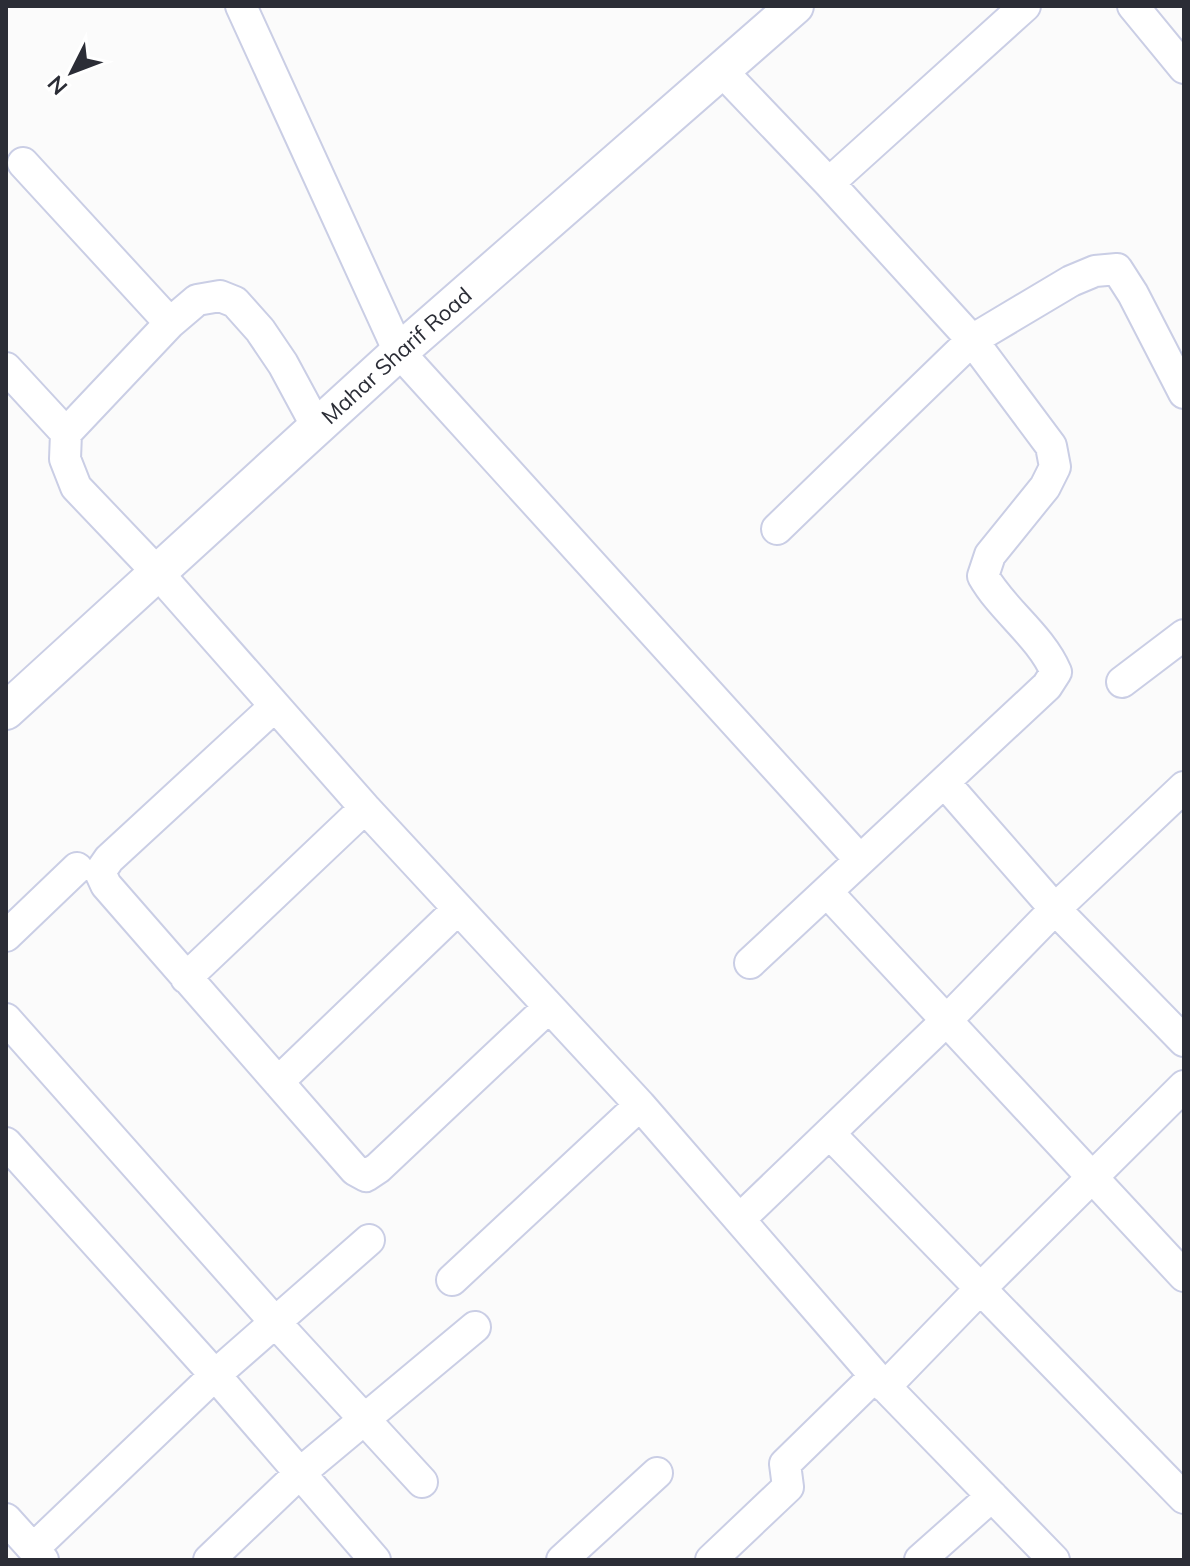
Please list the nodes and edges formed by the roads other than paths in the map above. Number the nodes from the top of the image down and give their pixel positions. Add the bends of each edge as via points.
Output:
1 (241, 6) edge
2 (795, 6) edge
3 (1025, 6) edge
4 (1133, 6) edge
5 (1184, 68) edge
6 (721, 70) junction
7 (23, 163) dead end
8 (829, 183) junction
9 (170, 323) junction
10 (972, 340) junction
11 (399, 352) junction
12 (6, 368) edge
13 (1184, 393) edge
14 (317, 427) junction
15 (66, 433) junction
16 (777, 529) dead end
17 (157, 572) junction
18 (1184, 635) edge
19 (1122, 682) dead end
20 (275, 706) junction
21 (6, 711) edge
22 (944, 782) junction
23 (1181, 795) edge
24 (365, 808) junction
25 (860, 860) junction
26 (77, 868) dead end
27 (828, 893) junction
28 (458, 909) junction
29 (1055, 909) junction
30 (6, 936) edge
31 (750, 963) dead end
32 (186, 978) junction
33 (549, 1007) junction
34 (6, 1019) edge
35 (946, 1021) junction
36 (1184, 1041) edge
37 (278, 1082) junction
38 (1184, 1086) edge
39 (640, 1105) junction
40 (830, 1134) junction
41 (6, 1143) edge
42 (1093, 1177) junction
43 (740, 1219) junction
44 (369, 1240) dead end
45 (1184, 1276) edge
46 (452, 1280) dead end
47 (979, 1290) junction
48 (275, 1322) junction
49 (475, 1327) dead end
50 (215, 1375) junction
51 (880, 1382) junction
52 (364, 1419) junction
53 (300, 1473) junction
54 (657, 1473) dead end
55 (422, 1482) dead end
56 (992, 1496) junction
57 (1184, 1498) edge
58 (6, 1519) edge
59 (38, 1554) edge
60 (209, 1560) edge
61 (375, 1560) edge
62 (562, 1560) edge
63 (711, 1560) edge
64 (920, 1560) edge
65 (1054, 1560) edge

1 - 11 street
2 - 6 main road, Mahar Sharif Road
3 - 8 street
4 - 5 street
6 - 8 street
6 - 11 main road, Mahar Sharif Road
7 - 9 street
8 - 10 street
9 - 14 street via 197,300 220,296 235,302 283,364
9 - 15 street
10 - 13 street via 1071,281 1117,269
10 - 16 street
10 - 22 street via 1051,446 1055,467 1045,487 990,555 983,576 1056,672
11 - 14 main road, Mahar Sharif Road
11 - 25 street
12 - 15 street
14 - 17 main road, Mahar Sharif Road
15 - 17 street via 65,459 76,487
17 - 20 street
17 - 21 main road, Mahar Sharif Road
18 - 19 street
20 - 24 street
20 - 32 street via 100,872
22 - 25 street
22 - 29 street
23 - 29 street
24 - 28 street
24 - 32 street
25 - 27 street
26 - 30 street
27 - 31 street
27 - 35 street
28 - 33 street
28 - 37 street
29 - 35 street
29 - 36 street
32 - 37 street
33 - 37 street via 366,1176
33 - 39 street
34 - 48 street
35 - 40 street
35 - 42 street
38 - 42 street
39 - 43 street
39 - 46 street
40 - 43 street
40 - 47 street
41 - 50 street
42 - 45 street
42 - 47 street
43 - 51 street
44 - 48 street
47 - 51 street
47 - 57 street
48 - 50 street
48 - 52 street
49 - 52 street
50 - 53 street
50 - 59 street
51 - 56 street
51 - 63 street via 785,1464 788,1487
52 - 53 street
52 - 55 street
53 - 60 street
53 - 61 street
54 - 62 street
56 - 64 street
56 - 65 street
58 - 59 street

